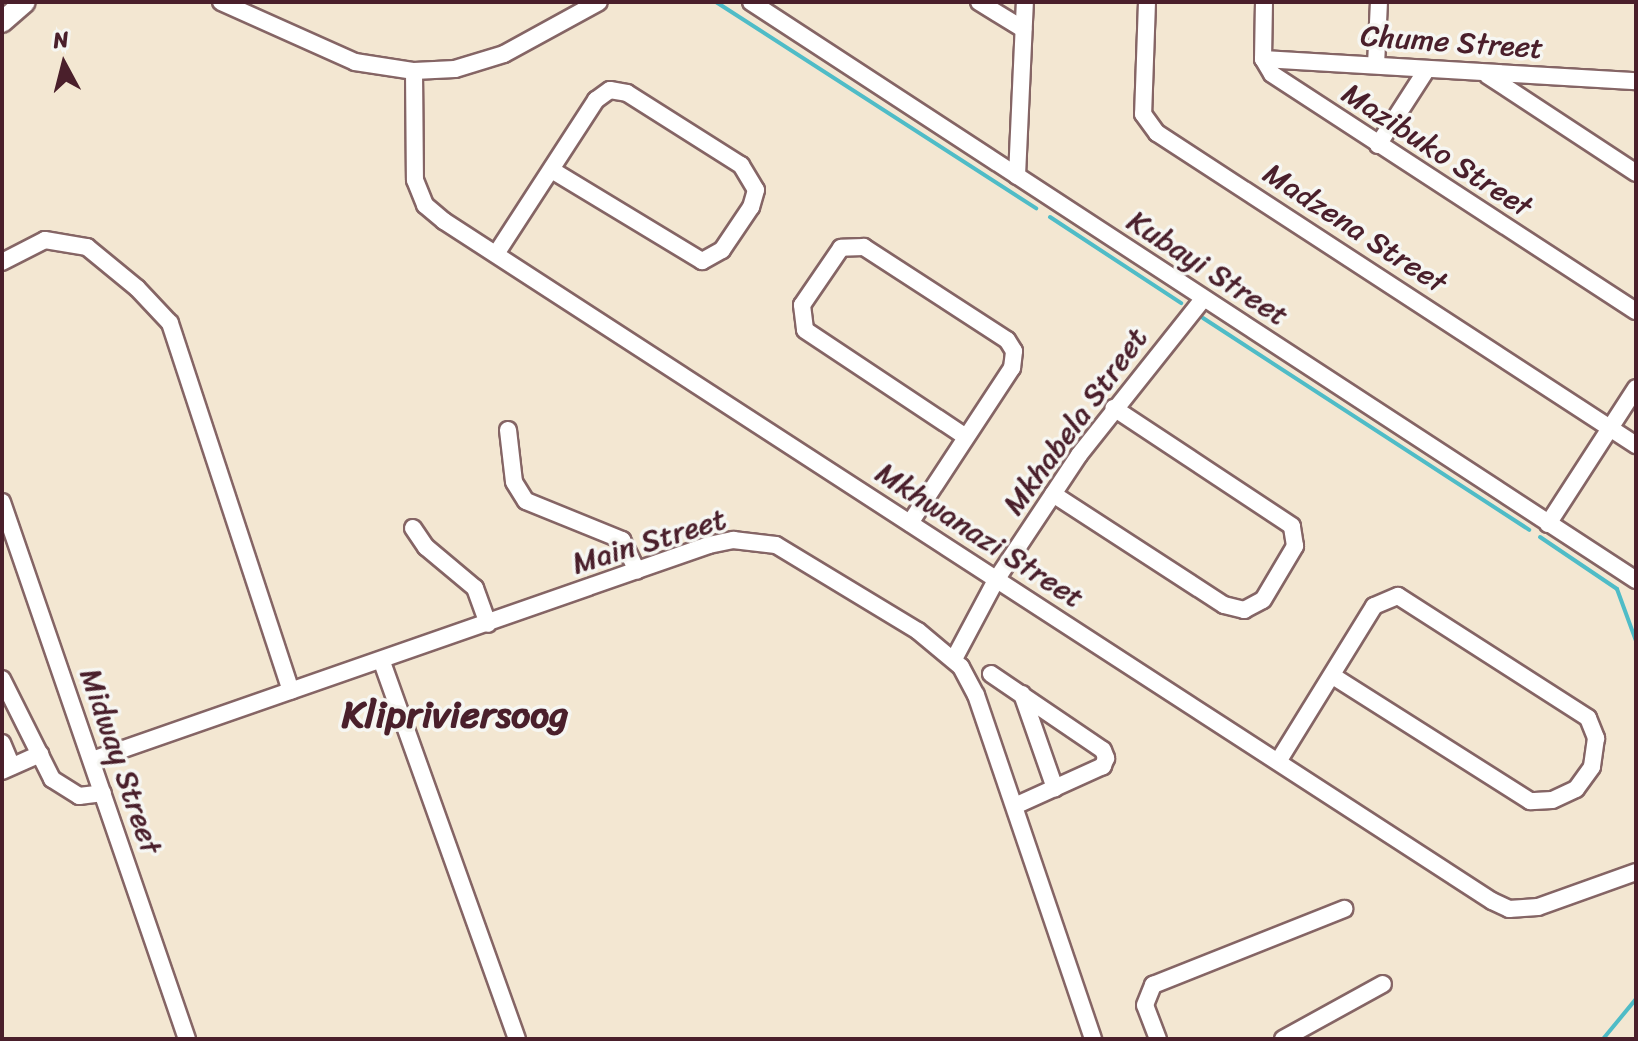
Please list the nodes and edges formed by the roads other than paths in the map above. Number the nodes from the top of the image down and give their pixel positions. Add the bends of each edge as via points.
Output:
1 (25, 2) edge
2 (221, 2) edge
3 (599, 2) edge
4 (751, 2) edge
5 (979, 2) edge
6 (1025, 2) edge
7 (1147, 2) edge
8 (1264, 2) edge
9 (1379, 2) edge
10 (2, 22) edge
11 (1023, 29) junction
12 (1263, 59) junction
13 (1376, 65) junction
14 (1427, 69) junction
15 (414, 71) junction
16 (1486, 74) junction
17 (1636, 81) edge
18 (1378, 145) junction
19 (552, 170) junction
20 (1636, 173) edge
21 (1017, 176) junction
22 (496, 254) junction
23 (2, 262) edge
24 (1203, 299) junction
25 (1636, 311) edge
26 (1636, 388) edge
27 (1114, 408) junction
28 (1609, 427) junction
29 (508, 430) dead end
30 (966, 437) junction
31 (1636, 445) edge
32 (1053, 494) junction
33 (2, 502) edge
34 (910, 523) junction
35 (1548, 524) junction
36 (413, 528) dead end
37 (637, 571) junction
38 (996, 580) junction
39 (1636, 580) edge
40 (488, 624) junction
41 (954, 659) junction
42 (382, 662) junction
43 (991, 674) dead end
44 (1333, 676) junction
45 (2, 679) edge
46 (291, 691) junction
47 (1022, 694) junction
48 (2, 743) edge
49 (40, 754) junction
50 (92, 760) junction
51 (1279, 760) junction
52 (7, 768) edge
53 (1055, 788) junction
54 (103, 793) junction
55 (1015, 806) junction
56 (1636, 872) edge
57 (1344, 909) dead end
58 (1383, 984) dead end
59 (187, 1039) edge
60 (517, 1039) edge
61 (1093, 1039) edge
62 (1158, 1039) edge
63 (1283, 1039) edge

1 - 10 main road
2 - 15 street via 355,62
3 - 15 street via 504,54 455,69
4 - 21 street, Kubayi Street
5 - 11 street
6 - 11 street
7 - 28 street, Madzena Street via 1143,114 1157,133
8 - 12 street
9 - 13 street
11 - 21 street
12 - 13 street, Chume Street
12 - 18 street, Mazibuko Street via 1278,79
13 - 14 street, Chume Street
14 - 16 street, Chume Street
14 - 18 street
15 - 22 street, Mkhwanazi Street via 418,194 434,214
16 - 17 street, Chume Street
16 - 20 street
18 - 25 street, Mazibuko Street
19 - 19 street via 596,100 619,90 741,165 756,190 751,207 722,250 702,261
19 - 22 street
21 - 24 street, Kubayi Street
22 - 34 street, Mkhwanazi Street
23 - 46 street via 24,246 66,240 100,256 170,323
24 - 27 street, Mkhabela Street
24 - 35 street, Kubayi Street
26 - 28 street
27 - 32 street, Mkhabela Street
27 - 32 street via 1292,526 1295,546 1263,600 1244,610 1224,605
28 - 31 street, Madzena Street
28 - 35 street
29 - 37 street via 514,482 526,501 622,540
30 - 30 street via 1012,368 1012,345 864,247 841,248 802,305 805,330
30 - 34 street
32 - 38 street, Mkhabela Street
33 - 50 street, Midway Street
34 - 38 street, Mkhwanazi Street
35 - 39 street, Kubayi Street
36 - 40 street via 426,547 475,588
37 - 40 street, Main Street
37 - 41 street, Main Street via 733,540 776,545
38 - 41 street, Mkhabela Street
38 - 51 street, Mkhwanazi Street
40 - 42 street, Main Street
41 - 55 street, Main Street via 976,695
42 - 46 street, Main Street
42 - 60 street
43 - 47 street
44 - 44 street via 1374,606 1390,597 1406,599 1588,718 1596,738 1592,767 1576,789 1552,800 1530,801
44 - 51 street
45 - 49 street
46 - 50 street, Main Street
47 - 53 street
47 - 53 street via 1103,750 1106,758 1103,766
48 - 52 street
49 - 52 street
49 - 54 street via 52,779 67,790 79,796
50 - 54 street, Midway Street
51 - 56 street, Mkhwanazi Street via 1509,909 1538,907
53 - 55 street
54 - 59 street, Midway Street
55 - 61 street, Main Street
57 - 62 street via 1153,985 1145,1005
58 - 63 street

